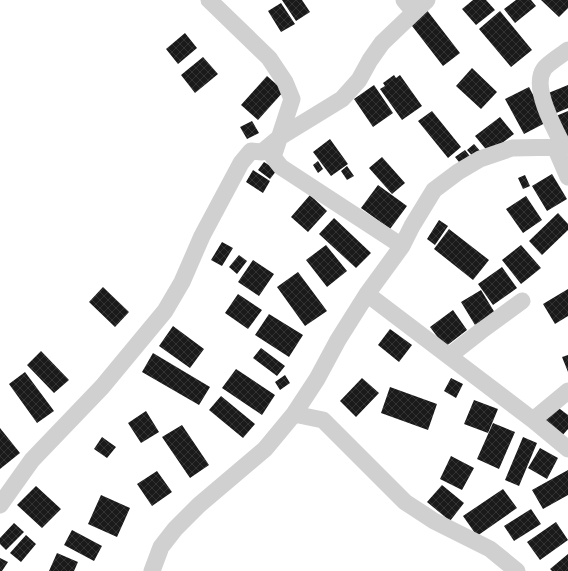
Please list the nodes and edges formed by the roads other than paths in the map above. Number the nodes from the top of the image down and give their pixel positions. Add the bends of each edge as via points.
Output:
1 (209, 0) edge
2 (428, 0) edge
3 (409, 6) edge
4 (568, 50) edge
5 (280, 137) junction
6 (562, 147) edge
7 (267, 154) junction
8 (568, 177) edge
9 (402, 246) junction
10 (367, 294) junction
11 (522, 301) dead end
12 (449, 356) junction
13 (568, 391) edge
14 (294, 414) junction
15 (533, 420) junction
16 (568, 449) edge
17 (0, 505) edge
18 (152, 571) edge
19 (517, 571) edge

1 - 5 street via 269,58 285,82 292,98
2 - 3 street
3 - 5 street via 370,60 359,80 342,99
4 - 6 street via 544,68 540,76 541,94 546,111
5 - 7 street
6 - 8 street
6 - 9 street via 512,148 480,159 458,172 434,190
7 - 9 street via 281,168
7 - 17 street via 251,151 241,163 165,311 102,387 32,460
9 - 10 street
10 - 12 street
10 - 14 street
11 - 12 street
12 - 15 street
13 - 15 street
14 - 18 street via 265,449 204,500 175,529 161,547
14 - 19 street via 323,420 405,502 434,521 490,549
15 - 16 street

